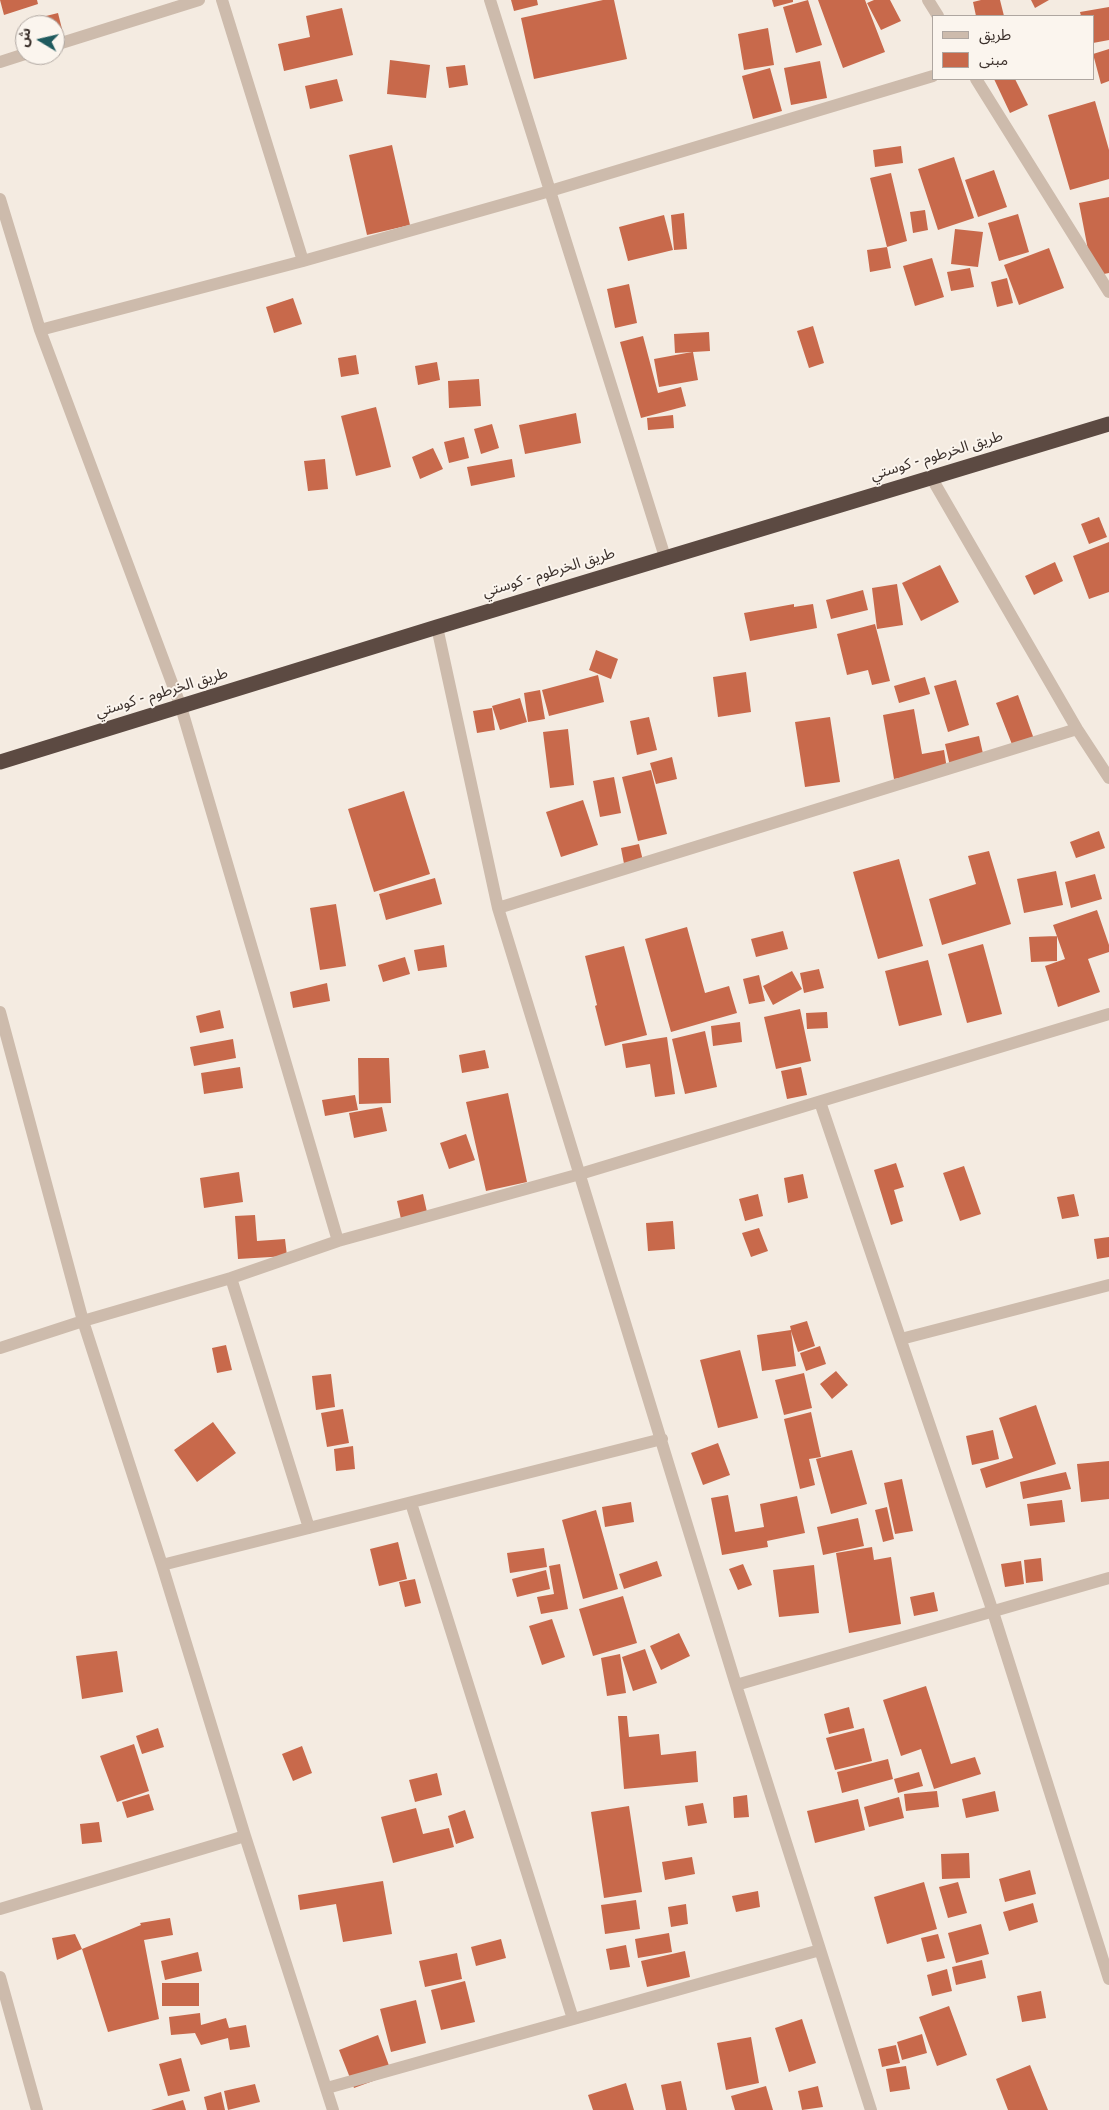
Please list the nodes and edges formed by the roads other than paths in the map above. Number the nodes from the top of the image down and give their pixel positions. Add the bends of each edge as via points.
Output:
1 (199, 0) edge
2 (222, 0) edge
3 (490, 0) edge
4 (928, 0) edge
5 (937, 15) edge
6 (65, 42) edge
7 (15, 57) edge
8 (0, 62) edge
9 (932, 76) edge
10 (977, 80) edge
11 (550, 191) junction
12 (0, 199) edge
13 (303, 261) junction
14 (1109, 292) edge
15 (40, 330) junction
16 (1109, 424) edge
17 (931, 478) junction
18 (665, 557) junction
19 (437, 627) junction
20 (181, 707) junction
21 (1077, 729) junction
22 (0, 762) edge
23 (1109, 778) edge
24 (498, 908) junction
25 (0, 1012) edge
26 (1109, 1014) edge
27 (820, 1102) junction
28 (580, 1174) junction
29 (338, 1241) junction
30 (231, 1278) junction
31 (1109, 1285) edge
32 (83, 1321) junction
33 (901, 1339) junction
34 (0, 1348) edge
35 (662, 1439) junction
36 (412, 1503) junction
37 (309, 1528) junction
38 (162, 1565) junction
39 (1109, 1578) edge
40 (993, 1612) junction
41 (736, 1684) junction
42 (245, 1836) junction
43 (0, 1909) edge
44 (820, 1950) junction
45 (0, 1977) edge
46 (1109, 1979) edge
47 (573, 2020) junction
48 (327, 2088) junction
49 (37, 2110) edge
50 (333, 2110) edge
51 (871, 2110) edge

1 - 6 street
2 - 13 street
3 - 11 street
4 - 5 street
7 - 8 street
9 - 11 street
10 - 14 street
11 - 13 street
11 - 18 street
12 - 15 street
13 - 15 street
15 - 20 street
16 - 17 highway, طريق الخرطوم - كوستي
17 - 18 highway, طريق الخرطوم - كوستي
17 - 21 street
18 - 19 highway, طريق الخرطوم - كوستي
19 - 20 highway, طريق الخرطوم - كوستي
19 - 24 street
20 - 22 highway, طريق الخرطوم - كوستي
20 - 29 street
21 - 23 street
21 - 24 street
24 - 28 street
25 - 32 street
26 - 27 street
27 - 28 street
27 - 33 street
28 - 29 street
28 - 35 street
29 - 30 street
30 - 32 street
30 - 37 street
31 - 33 street
32 - 34 street
32 - 38 street
33 - 40 street
35 - 36 street
35 - 41 street
36 - 37 street
36 - 47 street
37 - 38 street
38 - 42 street
39 - 40 street
40 - 41 street
40 - 46 street
41 - 44 street
42 - 43 street
42 - 48 street
44 - 47 street
44 - 51 street
45 - 49 street
47 - 48 street
48 - 50 street

